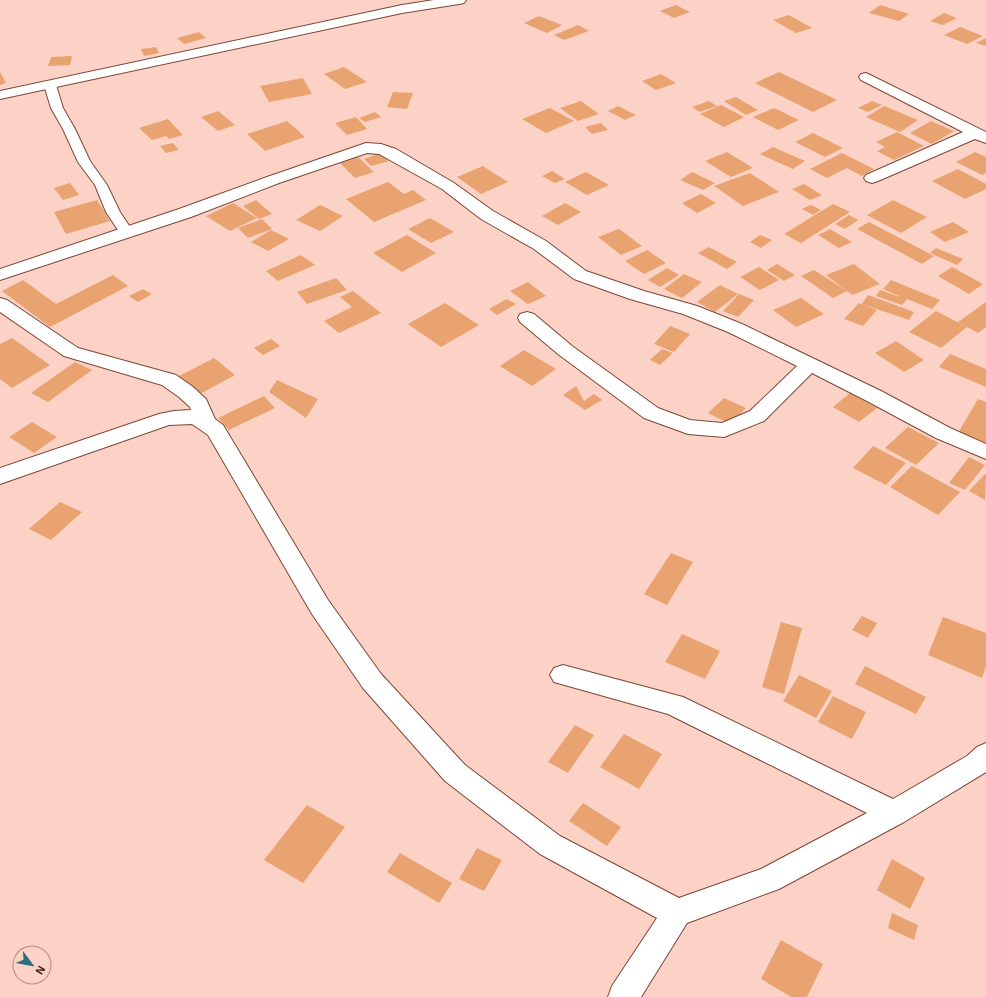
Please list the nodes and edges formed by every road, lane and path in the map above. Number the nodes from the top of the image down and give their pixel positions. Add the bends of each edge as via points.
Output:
1 (459, 0) edge
2 (866, 77) dead end
3 (50, 85) junction
4 (0, 95) edge
5 (980, 135) edge
6 (872, 178) dead end
7 (127, 233) junction
8 (0, 275) edge
9 (0, 304) edge
10 (527, 318) dead end
11 (810, 364) junction
12 (206, 422) junction
13 (986, 452) edge
14 (0, 476) edge
15 (563, 675) dead end
16 (986, 755) edge
17 (894, 813) junction
18 (677, 913) junction
19 (623, 997) edge

1 - 3 street via 394,11
2 - 5 street
3 - 4 street
3 - 7 lane via 57,108 84,162 101,185 112,212
5 - 6 street
7 - 8 street
7 - 11 street via 366,148 381,149 448,186 487,215 540,245 580,275 729,325
9 - 12 street via 71,352 169,380 199,404
10 - 11 street via 564,350 651,413 688,427 724,430 757,416
11 - 13 street via 943,433
12 - 14 street via 194,417 181,416 166,419
12 - 18 street via 216,430 320,607 372,681 455,773 550,845
15 - 17 street via 674,705
16 - 17 street via 976,764
17 - 18 street via 769,879
18 - 19 street

